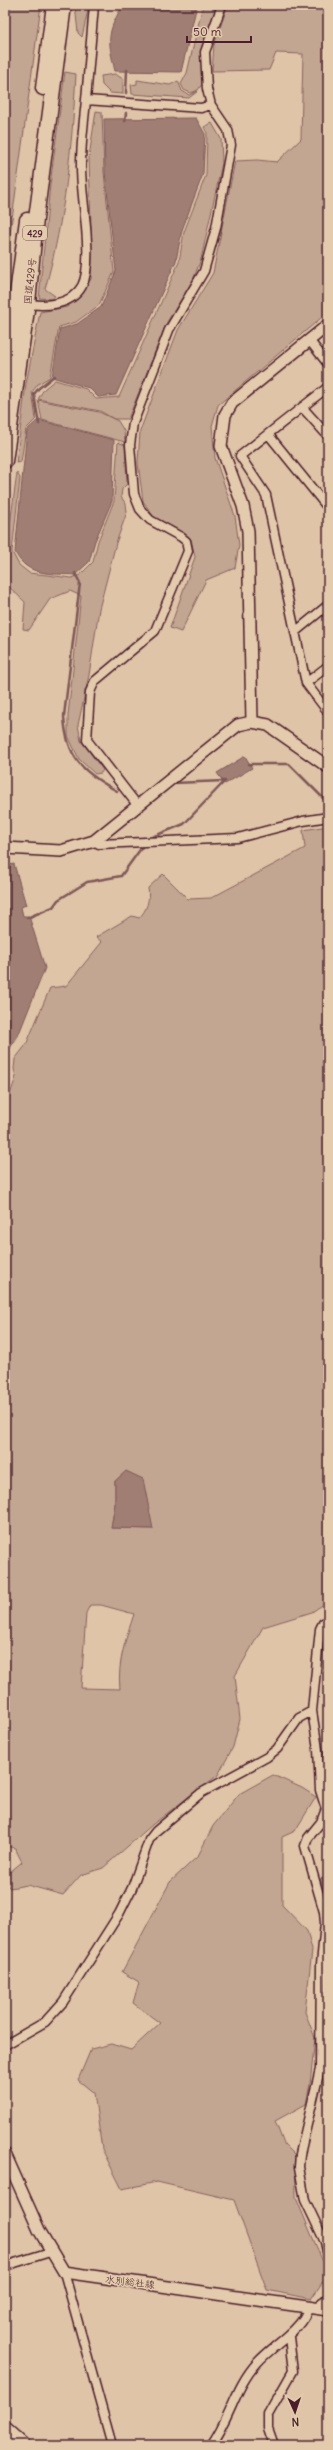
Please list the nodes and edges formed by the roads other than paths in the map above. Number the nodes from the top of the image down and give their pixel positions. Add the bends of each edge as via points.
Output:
1 (54, 5) edge
2 (64, 5) edge
3 (94, 5) edge
4 (222, 5) edge
5 (86, 100) junction
6 (211, 105) junction
7 (21, 302) junction
8 (328, 325) edge
9 (309, 340) junction
10 (328, 364) edge
11 (5, 382) edge
12 (328, 386) edge
13 (302, 407) junction
14 (268, 434) junction
15 (328, 436) edge
16 (5, 461) edge
17 (328, 508) edge
18 (328, 605) edge
19 (295, 632) junction
20 (328, 666) edge
21 (306, 683) junction
22 (328, 712) edge
23 (252, 722) junction
24 (328, 767) edge
25 (138, 806) junction
26 (328, 817) edge
27 (94, 841) junction
28 (5, 848) edge
29 (328, 1621) edge
30 (312, 1711) junction
31 (326, 1955) edge
32 (5, 2045) edge
33 (5, 2154) edge
34 (327, 2239) edge
35 (50, 2252) junction
36 (328, 2256) edge
37 (5, 2266) edge
38 (64, 2272) junction
39 (328, 2298) edge
40 (319, 2309) edge
41 (289, 2337) junction
42 (5, 2429) edge
43 (23, 2445) edge
44 (112, 2445) edge
45 (211, 2445) edge
46 (274, 2445) edge

1 - 7 highway, 国道429号 / 429
2 - 7 highway, 国道429号 / 429 via 36,219
3 - 5 street
4 - 6 street via 205,52 207,89
5 - 6 street via 201,108
5 - 7 street via 81,165 87,262 85,279 78,291 62,302 48,305
6 - 25 street via 226,126 231,145 216,228 204,272 163,346 133,423 130,445 132,482 137,502 150,520 186,541 187,557 155,631 95,681 90,692 86,740
7 - 11 highway, 国道429号 / 429
7 - 16 highway, 国道429号 / 429
8 - 9 street
9 - 10 street
9 - 23 street via 232,403 222,423 223,454 243,506 248,531
12 - 13 street
13 - 14 street
13 - 15 street
14 - 17 street
14 - 19 street via 240,456 266,495
18 - 19 street
19 - 21 street
20 - 21 street
21 - 22 street
23 - 24 street via 262,722 275,728
23 - 25 street via 231,728
25 - 27 street
26 - 27 street via 238,838 99,844
27 - 28 street via 61,851
29 - 30 street via 323,1623 320,1629
30 - 31 street via 318,1749 320,1790 326,1808 306,1846 324,1912
30 - 32 street via 299,1718 277,1749 267,1757 201,1793 156,1831 149,1840 132,1888 119,1914 62,2002 45,2022
31 - 34 street via 321,1978 320,2068 299,2167 305,2200
33 - 35 street
34 - 36 street
35 - 37 street
35 - 38 street
38 - 40 street, 水別総社線
38 - 44 street
39 - 40 street via 322,2302
40 - 41 street
41 - 45 street via 258,2363 242,2382 228,2420
41 - 46 street via 293,2371 268,2415 268,2428
42 - 43 highway

